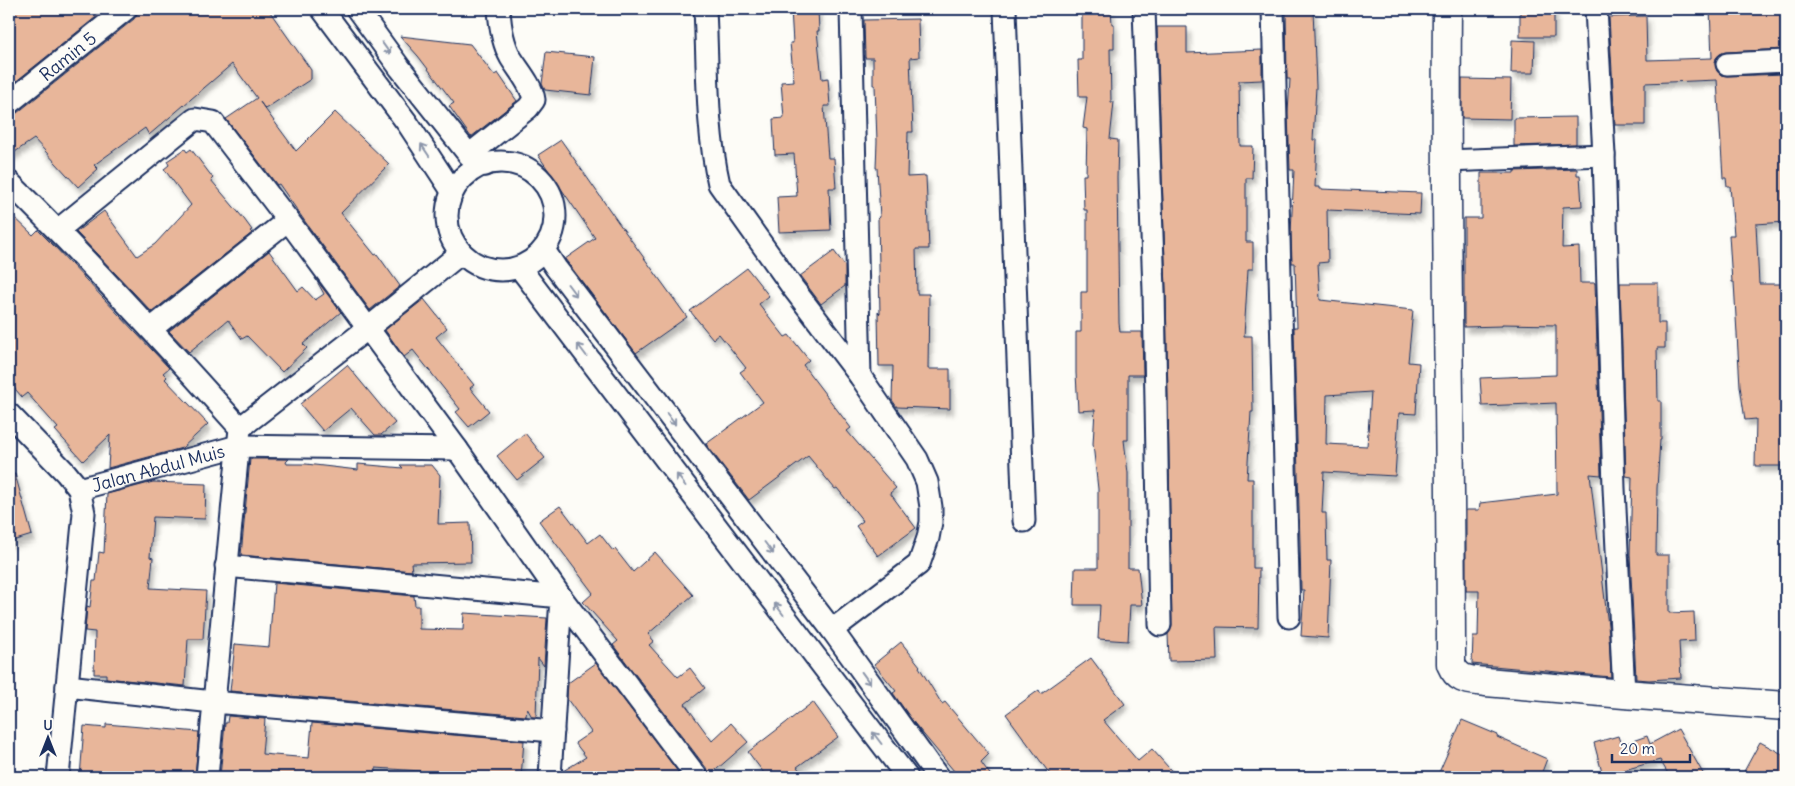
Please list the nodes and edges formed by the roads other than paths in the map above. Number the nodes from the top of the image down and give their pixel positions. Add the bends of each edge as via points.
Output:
1 (126, 9) edge
2 (322, 9) edge
3 (357, 9) edge
4 (499, 9) edge
5 (705, 9) edge
6 (851, 9) edge
7 (1005, 9) edge
8 (1144, 9) edge
9 (1273, 9) edge
10 (1447, 9) edge
11 (1596, 9) edge
12 (1786, 61) edge
13 (1727, 64) dead end
14 (9, 103) edge
15 (1604, 156) junction
16 (477, 160) junction
17 (1446, 161) junction
18 (9, 182) edge
19 (452, 191) junction
20 (288, 220) junction
21 (58, 230) junction
22 (544, 250) junction
23 (461, 253) junction
24 (520, 268) junction
25 (151, 329) junction
26 (367, 329) junction
27 (860, 376) junction
28 (9, 414) edge
29 (239, 437) junction
30 (457, 449) junction
31 (79, 489) junction
32 (1024, 521) dead end
33 (226, 566) junction
34 (561, 597) junction
35 (1289, 617) dead end
36 (1160, 625) dead end
37 (832, 630) junction
38 (67, 686) junction
39 (1624, 694) junction
40 (213, 702) junction
41 (1786, 706) edge
42 (553, 731) junction
43 (58, 777) edge
44 (207, 777) edge
45 (550, 777) edge
46 (697, 777) edge
47 (907, 777) edge
48 (938, 777) edge

1 - 14 street, Ramin 5
19 -> 2 street via 408,124
3 -> 16 street via 400,68
4 - 16 street via 503,41 533,92 534,100
5 - 27 street via 712,140 720,184
6 - 27 street
7 - 32 street
8 - 36 street
9 - 35 street
10 - 17 street
11 - 15 street
12 - 13 street
15 - 17 street
15 - 39 street
16 - 19 street
16 - 22 street via 510,163 529,170 543,182 552,199 555,222
17 - 39 street via 1451,664 1454,672 1463,679
18 - 21 street
19 - 23 street via 446,212 454,246
20 - 21 street via 212,122 195,118
20 - 25 street
20 - 26 street
21 - 25 street
22 - 24 street
22 -> 37 street
23 - 24 street via 469,261 487,269
23 - 26 street
47 -> 24 street
25 - 29 street
26 - 29 street
26 - 30 street
27 - 37 street via 917,459 930,495 931,522 919,564
28 - 31 street
29 - 30 street
29 - 31 street, Jalan Abdul Muis
29 - 33 street
30 - 34 street
31 - 38 street via 84,513
33 - 34 street
33 - 40 street
34 - 42 street
34 - 46 street
37 -> 48 street
38 - 40 street
38 - 43 street
39 - 41 street
40 - 42 street
40 - 44 street
42 - 45 street

